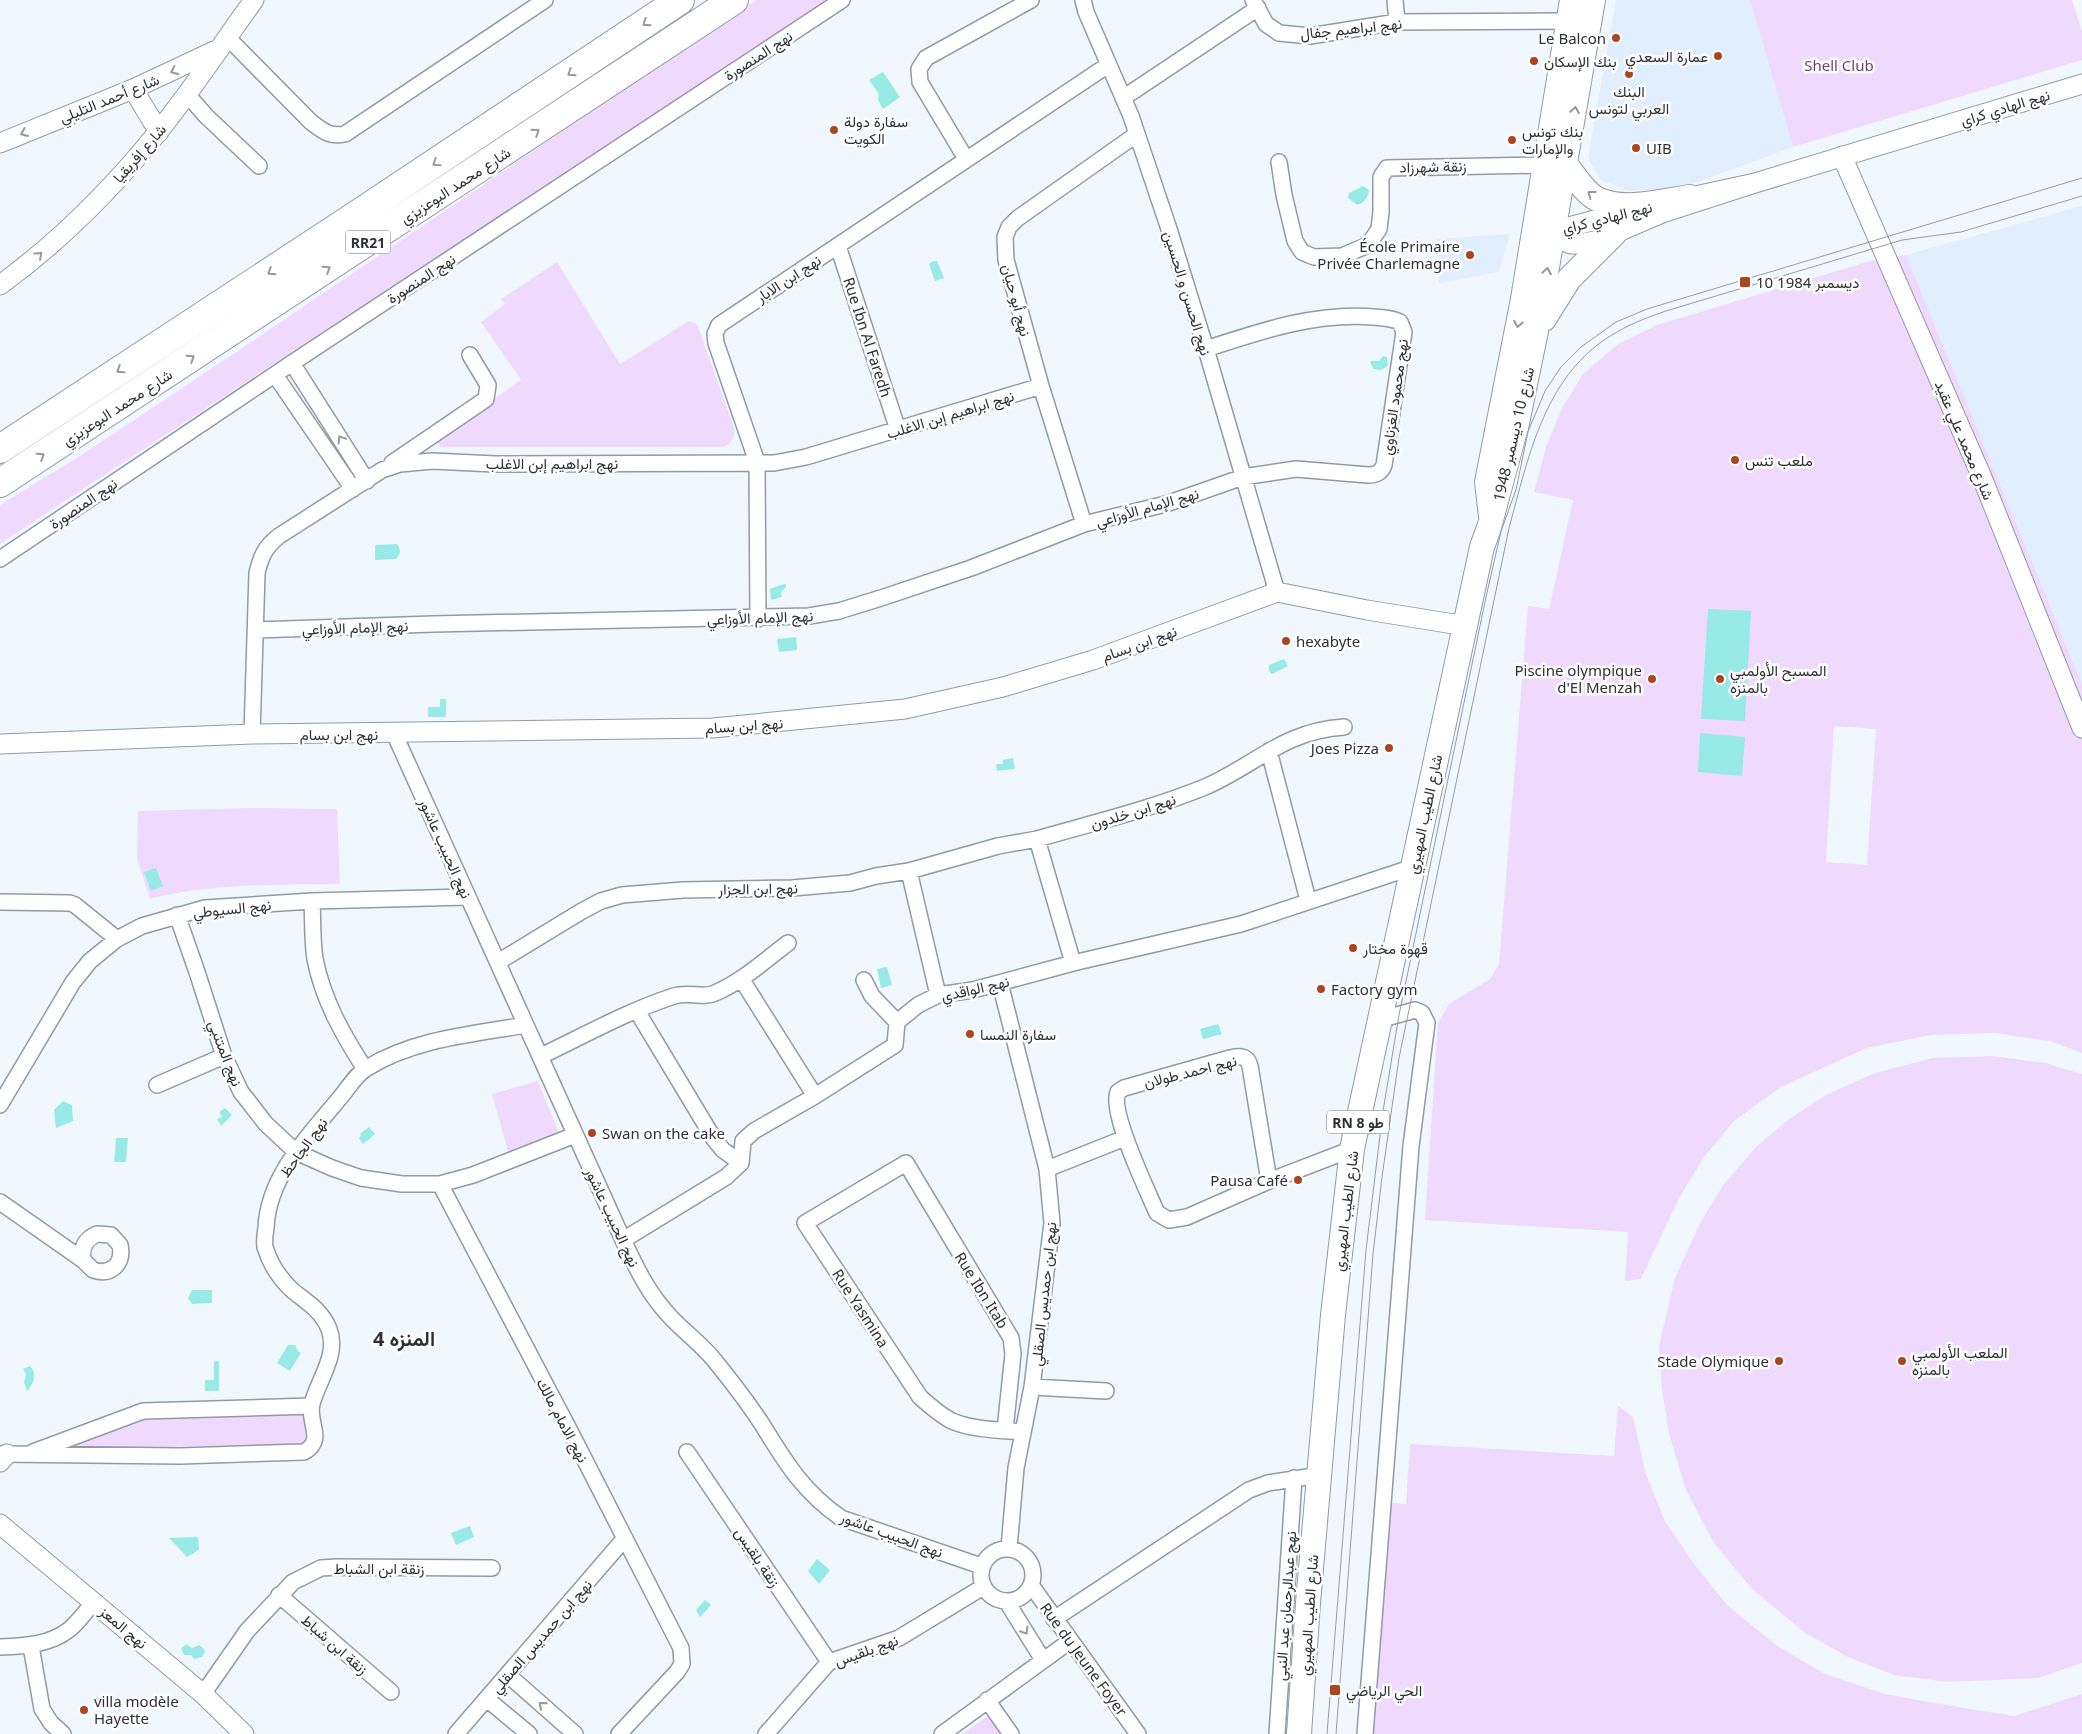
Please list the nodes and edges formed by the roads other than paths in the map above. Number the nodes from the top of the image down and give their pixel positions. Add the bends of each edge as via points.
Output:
1 (254, 0) edge
2 (545, 0) edge
3 (680, 0) edge
4 (734, 0) edge
5 (842, 0) edge
6 (1032, 0) edge
7 (1083, 0) edge
8 (1395, 0) edge
9 (1255, 4) edge
10 (1581, 11) edge
11 (1397, 22) junction
12 (222, 43) junction
13 (1108, 65) junction
14 (2082, 84) edge
15 (133, 89) junction
16 (186, 93) junction
17 (1123, 98) junction
18 (159, 132) junction
19 (1137, 134) junction
20 (0, 143) edge
21 (1842, 156) junction
22 (966, 159) junction
23 (1280, 162) dead end
24 (1555, 165) junction
25 (259, 166) dead end
26 (1755, 182) junction
27 (1690, 197) junction
28 (1616, 233) junction
29 (1543, 234) junction
30 (838, 246) junction
31 (0, 285) edge
32 (1536, 331) junction
33 (1206, 349) junction
34 (470, 355) dead end
35 (292, 363) junction
36 (275, 375) junction
37 (1041, 386) junction
38 (898, 430) junction
39 (0, 449) edge
40 (757, 462) junction
41 (382, 470) junction
42 (1243, 477) junction
43 (367, 481) junction
44 (0, 483) edge
45 (353, 489) junction
46 (1492, 523) junction
47 (1084, 524) junction
48 (0, 559) edge
49 (1278, 592) junction
50 (758, 618) junction
51 (1466, 626) junction
52 (256, 630) junction
53 (1344, 727) dead end
54 (2082, 728) edge
55 (252, 734) junction
56 (394, 734) junction
57 (0, 744) edge
58 (1269, 751) junction
59 (1037, 839) junction
60 (1413, 867) junction
61 (909, 872) junction
62 (467, 897) junction
63 (1308, 900) junction
64 (312, 901) junction
65 (0, 902) edge
66 (176, 915) junction
67 (117, 939) junction
68 (788, 943) dead end
69 (498, 962) junction
70 (1073, 963) junction
71 (742, 980) junction
72 (864, 980) dead end
73 (1000, 983) junction
74 (938, 995) junction
75 (637, 1011) junction
76 (1379, 1020) junction
77 (897, 1022) junction
78 (526, 1025) junction
79 (224, 1056) junction
80 (541, 1056) junction
81 (365, 1069) junction
82 (157, 1085) dead end
83 (815, 1096) junction
84 (0, 1105) edge
85 (575, 1135) junction
86 (1125, 1138) junction
87 (1352, 1149) junction
88 (296, 1152) junction
89 (741, 1163) junction
90 (906, 1163) joint
91 (1047, 1169) junction
92 (1269, 1181) junction
93 (440, 1184) junction
94 (0, 1202) edge
95 (622, 1240) junction
96 (83, 1260) dead end
97 (1032, 1387) junction
98 (1106, 1391) dead end
99 (311, 1406) junction
100 (1005, 1430) junction
101 (1023, 1432) junction
102 (686, 1452) dead end
103 (26, 1454) junction
104 (2, 1457) edge
105 (1321, 1471) junction
106 (1294, 1478) junction
107 (0, 1524) edge
108 (625, 1538) junction
109 (1009, 1548) junction
110 (981, 1566) junction
111 (492, 1568) dead end
112 (1032, 1585) junction
113 (983, 1587) junction
114 (279, 1596) junction
115 (94, 1602) junction
116 (1007, 1602) junction
117 (1054, 1619) junction
118 (1070, 1641) junction
119 (31, 1646) junction
120 (0, 1647) edge
121 (1044, 1660) junction
122 (829, 1662) junction
123 (508, 1675) junction
124 (392, 1692) dead end
125 (203, 1694) junction
126 (487, 1699) junction
127 (987, 1700) junction
128 (63, 1734) edge
129 (244, 1734) edge
130 (456, 1734) edge
131 (529, 1734) edge
132 (575, 1734) edge
133 (619, 1734) edge
134 (766, 1734) edge
135 (942, 1734) edge
136 (1011, 1734) edge
137 (1138, 1734) edge
138 (1277, 1734) edge
139 (1299, 1734) edge
140 (1365, 1734) edge

1 - 12 street, شارع إفريقيا
2 - 12 street via 345,134 334,136 311,122
3 -> 39 highway, شارع محمد البوعزيزي / RR21
44 -> 4 highway, شارع محمد البوعزيزي / RR21
5 - 35 street, نهج المنصورة
6 - 22 street via 926,58 919,69 920,82
7 - 13 street, نهج الحسن و الحسين
8 - 11 street
9 - 11 street, نهج ابراهيم جفال via 1266,24 1279,33 1310,36
9 - 17 street, نهج ابراهيم جفال
10 - 11 street, نهج ابراهيم جفال
10 - 24 main road, شارع 10 ديسمبر 1948
12 -> 15 street, شارع أحمد التليلي
12 - 16 street, شارع إفريقيا
13 - 17 street, نهج الحسن و الحسين
13 - 22 street, نهج ابن الابار
14 - 21 street, نهج الهادي كراي
15 - 18 street
15 -> 20 street, شارع أحمد التليلي
16 - 18 street, شارع إفريقيا
16 - 25 street
17 - 19 street, نهج الحسن و الحسين
31 -> 18 street, شارع إفريقيا via 30,263 72,224
19 - 33 street, نهج الحسن و الحسين
19 - 37 street, نهج أبو حيان via 1018,218 1005,237 1006,260
21 - 26 street, نهج الهادي كراي
21 - 54 street, شارع محمد علي عقيد via 1981,475
22 - 30 street, نهج ابن الابار
23 - 24 street, زنقة شهرزاد via 1295,241 1302,252 1314,257 1342,256 1368,245 1378,229 1382,212 1381,177 1387,168
27 -> 24 main road via 1616,204 1597,199
24 - 29 main road, شارع 10 ديسمبر 1948
24 - 29 main road, شارع 10 ديسمبر 1948 via 1537,210
26 - 27 street, نهج الهادي كراي
26 - 28 street, نهج الهادي كراي via 1662,213
27 - 29 street, نهج الهادي كراي
28 - 29 street, نهج الهادي كراي via 1578,244
28 - 32 main road via 1569,279
32 -> 29 main road, شارع 10 ديسمبر 1948
29 -> 46 main road, شارع 10 ديسمبر 1948 via 1523,300 1487,482
30 - 38 street, Rue Ibn Al Faredh
30 - 40 street, نهج ابن الابار via 722,322 717,330 716,343
32 - 46 main road, شارع 10 ديسمبر 1948 via 1504,486
33 - 42 street, نهج الحسن و الحسين
33 - 42 street, نهج محمود الغزناوي via 1279,326 1319,318 1358,316 1396,320 1403,325 1382,470 1368,475 1296,469
34 - 41 street via 488,385 486,399
35 - 36 street, نهج المنصورة
43 -> 35 street
36 - 45 street
36 - 48 street, نهج المنصورة
37 - 38 street, نهج ابراهيم إبن الاغلب
37 - 47 street, نهج أبو حيان
38 - 40 street, نهج ابراهيم إبن الاغلب via 806,457 774,463
40 - 41 street, نهج ابراهيم إبن الاغلب via 495,464 432,461 400,464
40 - 50 street, نهج ابن الابار
41 - 43 street, نهج ابراهيم إبن الاغلب
42 - 47 street, نهج الإمام الأوزاعي via 1166,504
42 - 49 street, نهج الحسن و الحسين
43 - 45 street, نهج ابراهيم إبن الاغلب
45 - 52 street, نهج ابراهيم إبن الاغلب via 268,544 260,557 257,573
46 - 51 main road, شارع الطيب المهيري / RN 8 طو via 1482,548
47 - 50 street, نهج الإمام الأوزاعي via 971,568 839,612
49 - 51 street
49 - 56 street, نهج ابن بسام via 1093,660 1004,687 905,709 713,728
50 - 52 street, نهج الإمام الأوزاعي
51 - 60 main road, شارع الطيب المهيري / RN 8 طو
52 - 55 street, نهج ابراهيم إبن الاغلب
53 - 58 street, نهج ابن خلدون via 1306,733
55 - 56 street, نهج ابن بسام
55 - 57 street, نهج ابن بسام
56 - 62 street, نهج الحبيب عاشور
58 - 59 street, نهج ابن خلدون via 1207,786 1174,799
58 - 63 street
59 - 61 street, نهج ابن خلدون via 998,846
59 - 70 street
60 - 63 street, نهج الواقدي
60 - 76 main road, شارع الطيب المهيري / RN 8 طو
61 - 69 street, نهج ابن الجزار via 850,883 792,888 622,894 582,911
61 - 74 street
62 - 64 street, نهج السيوطي
62 - 69 street, نهج الحبيب عاشور
63 - 70 street, نهج الواقدي via 1241,924
64 - 66 street, نهج السيوطي via 205,908
64 - 81 street via 315,958 324,992 341,1032
65 - 67 street via 70,903
66 - 67 street, نهج السيوطي via 142,926
66 - 79 street, نهج المتنبي
67 - 84 street, نهج السيوطي via 90,961 73,982
68 - 71 street
69 - 78 street, نهج الحبيب عاشور
70 - 73 street, نهج الواقدي
71 - 75 street via 712,995 686,992
71 - 83 street
72 - 77 street via 872,996
73 - 74 street, نهج الواقدي
73 - 91 street, نهج ابن حمديس الصقلي
74 - 77 street, نهج الواقدي via 918,1005
75 - 80 street
75 - 89 street via 714,1139
76 - 87 main road, شارع الطيب المهيري / RN 8 طو
76 - 140 street via 1415,1010 1422,1013 1427,1023 1411,1146
77 - 83 street via 895,1045
78 - 80 street, نهج الحبيب عاشور
78 - 81 street, نهج الجاحظ via 402,1050
79 - 82 street
79 - 88 street, نهج المتنبي via 241,1092 266,1124
80 - 85 street, نهج الحبيب عاشور
81 - 88 street, نهج الجاحظ
83 - 89 street via 754,1131 743,1141
85 - 93 street, نهج المتنبي via 473,1175
85 - 95 street, نهج الحبيب عاشور
86 - 91 street
86 - 92 street, نهج احمد طولان via 1157,1213 1168,1220 1188,1216
86 - 92 street, نهج احمد طولان via 1116,1098 1120,1090 1230,1058 1245,1058 1250,1066
87 - 92 street, نهج احمد طولان
87 - 105 main road, شارع الطيب المهيري / RN 8 طو via 1333,1315
88 - 93 street, نهج المتنبي via 361,1178 402,1184
88 - 99 street, نهج الجاحظ via 274,1187 266,1220 265,1245 276,1273 311,1303 330,1330 330,1359
89 - 95 street via 726,1177
90 - 100 street, Rue Ibn Itab via 1011,1338 1013,1354
90 - 100 street, Rue Yasmina via 805,1223 920,1397 952,1421
91 - 97 street, نهج ابن حمديس الصقلي via 1052,1223
93 - 108 street, نهج الامام مالك
94 - 96 street
95 - 110 street, نهج الحبيب عاشور via 643,1281 665,1312 714,1359 786,1463 822,1505 841,1518
97 - 98 street
97 - 101 street, نهج ابن حمديس الصقلي
99 - 103 street, نهج الجاحظ via 144,1411
99 - 103 street, نهج الجاحظ via 315,1440 312,1448 304,1452 180,1456
100 - 101 street, Rue Yasmina
101 - 109 street, نهج ابن حمديس الصقلي via 1016,1468
102 - 122 street, زنقة بلقيس
103 - 104 street, نهج الجاحظ
105 - 106 street via 1314,1476
105 - 139 main road, شارع الطيب المهيري / RN 8 طو
106 - 117 street via 1249,1490
106 - 138 street, نهج عبدالرحمان عبد النبي
107 - 115 street, نهج المعز
108 - 123 street, نهج ابن حمديس الصقلي
108 - 133 street, نهج الامام مالك via 678,1639 683,1656 678,1672
109 - 110 street via 988,1556
109 - 112 street via 1021,1552 1030,1561
110 - 113 street
111 - 114 street, زنقة ابن الشباط via 321,1568 293,1582
112 - 116 street via 1026,1594
112 - 117 street, Rue du Jeune Foyer
113 - 116 street via 993,1598
113 - 122 street, نهج بلقيس via 900,1638
114 - 124 street, زنقة ابن شباط
114 - 125 street, زنقة ابن الشباط via 248,1631
115 - 119 street via 70,1628
115 - 125 street, نهج المعز
116 -> 121 street
117 - 118 street, Rue du Jeune Foyer
118 - 121 street
118 - 137 street, Rue du Jeune Foyer
119 - 120 street
119 - 128 street via 42,1709
121 - 127 street
122 - 134 street, نهج بلقيس
123 - 126 street, نهج ابن حمديس الصقلي
132 -> 123 street
125 - 129 street, نهج المعز
126 - 130 street, نهج ابن حمديس الصقلي
126 - 131 street
127 - 135 street
127 - 136 street

